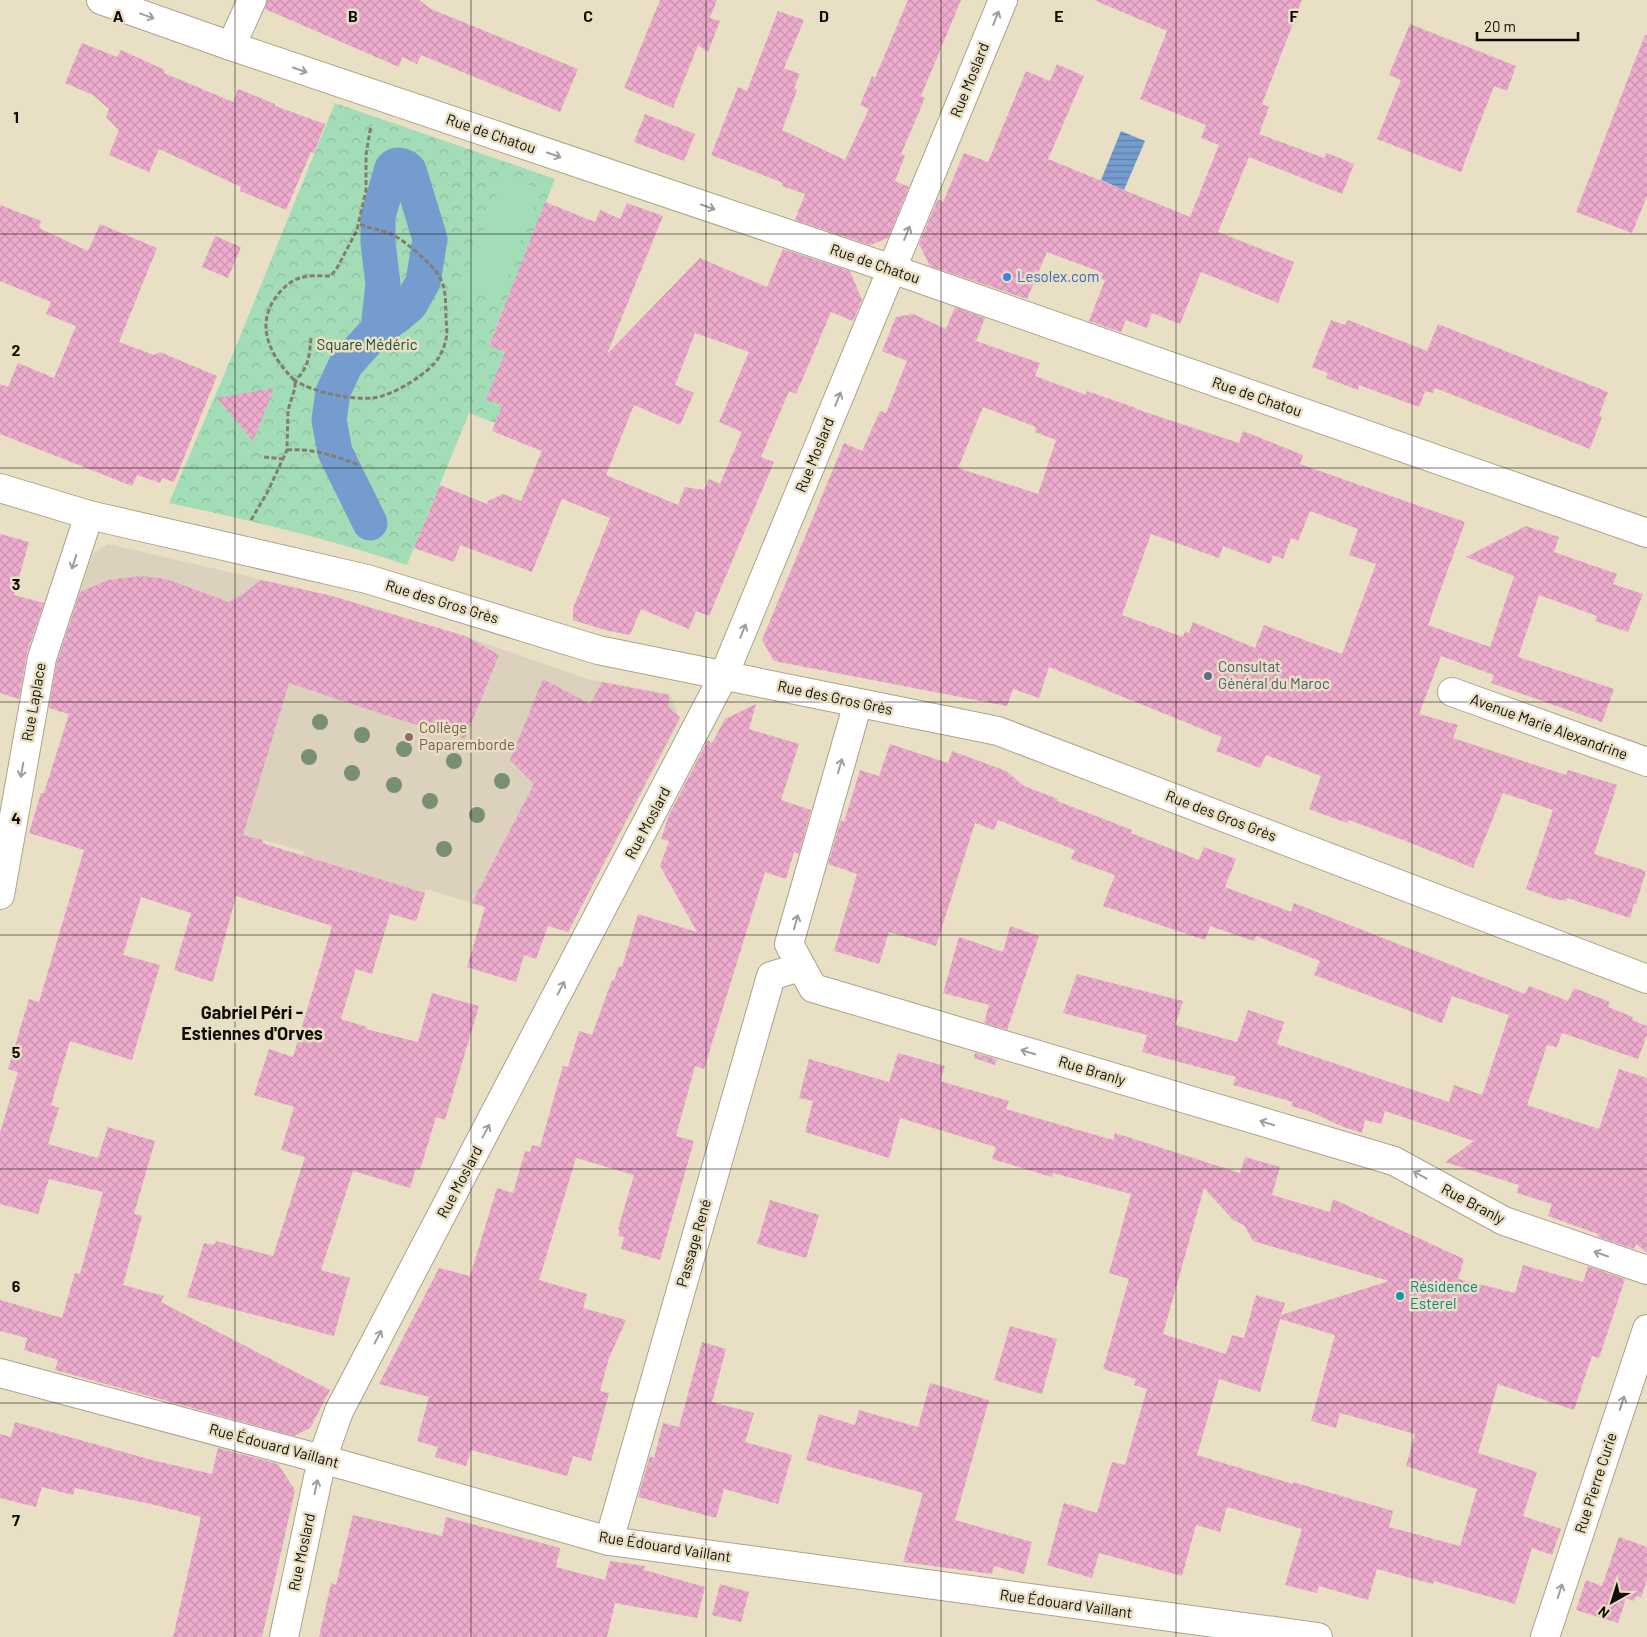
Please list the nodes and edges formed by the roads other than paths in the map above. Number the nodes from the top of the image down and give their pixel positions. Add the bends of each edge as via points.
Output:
1 (101, 0) edge
2 (252, 0) edge
3 (1003, 0) edge
4 (231, 46) junction
5 (892, 269) junction
6 (0, 488) edge
7 (89, 516) junction
8 (1647, 533) edge
9 (724, 676) junction
10 (1452, 692) dead end
11 (858, 703) junction
12 (1647, 762) edge
13 (0, 894) edge
14 (800, 967) junction
15 (1647, 979) edge
16 (1647, 1270) edge
17 (1647, 1329) edge
18 (0, 1373) edge
19 (322, 1459) junction
20 (609, 1541) junction
21 (284, 1637) edge
22 (1318, 1637) edge
23 (1545, 1637) edge

1 -> 4 street, Rue de Chatou
2 - 4 street
5 -> 3 street, Rue Moslard
4 -> 5 street, Rue de Chatou
5 - 8 street, Rue de Chatou
9 -> 5 street, Rue Moslard
6 - 7 street, Rue des Gros Grès
7 - 9 street, Rue des Gros Grès via 368,579 598,650
7 -> 13 street, Rue Laplace via 42,658
9 - 11 street, Rue des Gros Grès
19 -> 9 street, Rue Moslard via 339,1411
10 - 12 street, Avenue Marie Alexandrine
14 -> 11 street, Rue Branly via 789,944
11 - 15 street, Rue des Gros Grès via 998,731
16 -> 14 street, Rue Branly via 1504,1221 1394,1161 813,988
14 - 20 street, Passage René via 771,976
23 -> 17 street, Rue Pierre Curie
18 - 19 street, Rue Édouard Vaillant
19 - 20 street, Rue Édouard Vaillant
21 -> 19 street, Rue Moslard
20 - 22 street, Rue Édouard Vaillant

